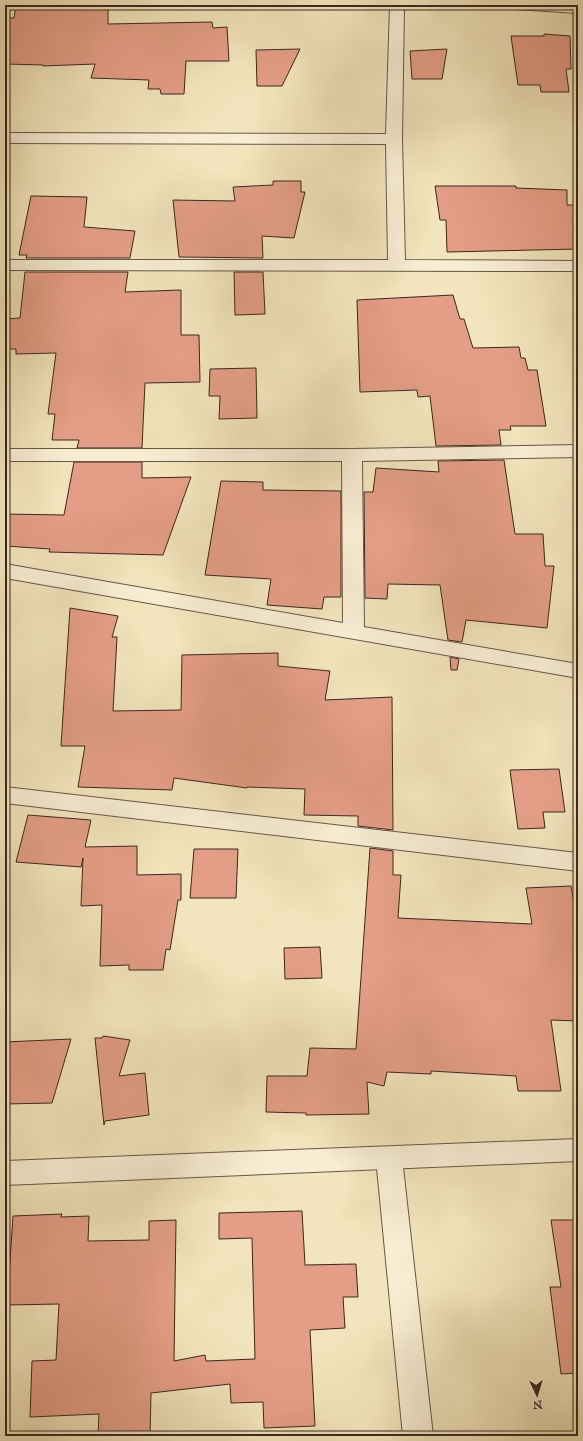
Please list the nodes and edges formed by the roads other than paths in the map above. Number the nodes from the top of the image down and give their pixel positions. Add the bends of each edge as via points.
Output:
1 (397, 5) edge
2 (515, 5) edge
3 (532, 5) edge
4 (578, 9) edge
5 (5, 138) edge
6 (394, 139) junction
7 (397, 264) junction
8 (5, 265) edge
9 (578, 266) edge
10 (578, 451) edge
11 (5, 455) edge
12 (352, 455) junction
13 (5, 571) edge
14 (354, 632) junction
15 (578, 671) edge
16 (5, 795) edge
17 (578, 862) edge
18 (578, 1150) edge
19 (389, 1158) junction
20 (5, 1173) edge
21 (418, 1436) edge

1 - 6 street
2 - 3 street
3 - 4 street
5 - 6 street
6 - 7 street
7 - 8 street
7 - 9 street
10 - 12 street
11 - 12 street
12 - 14 street
13 - 14 street
14 - 15 street
16 - 17 street
18 - 19 street
19 - 20 street
19 - 21 street

